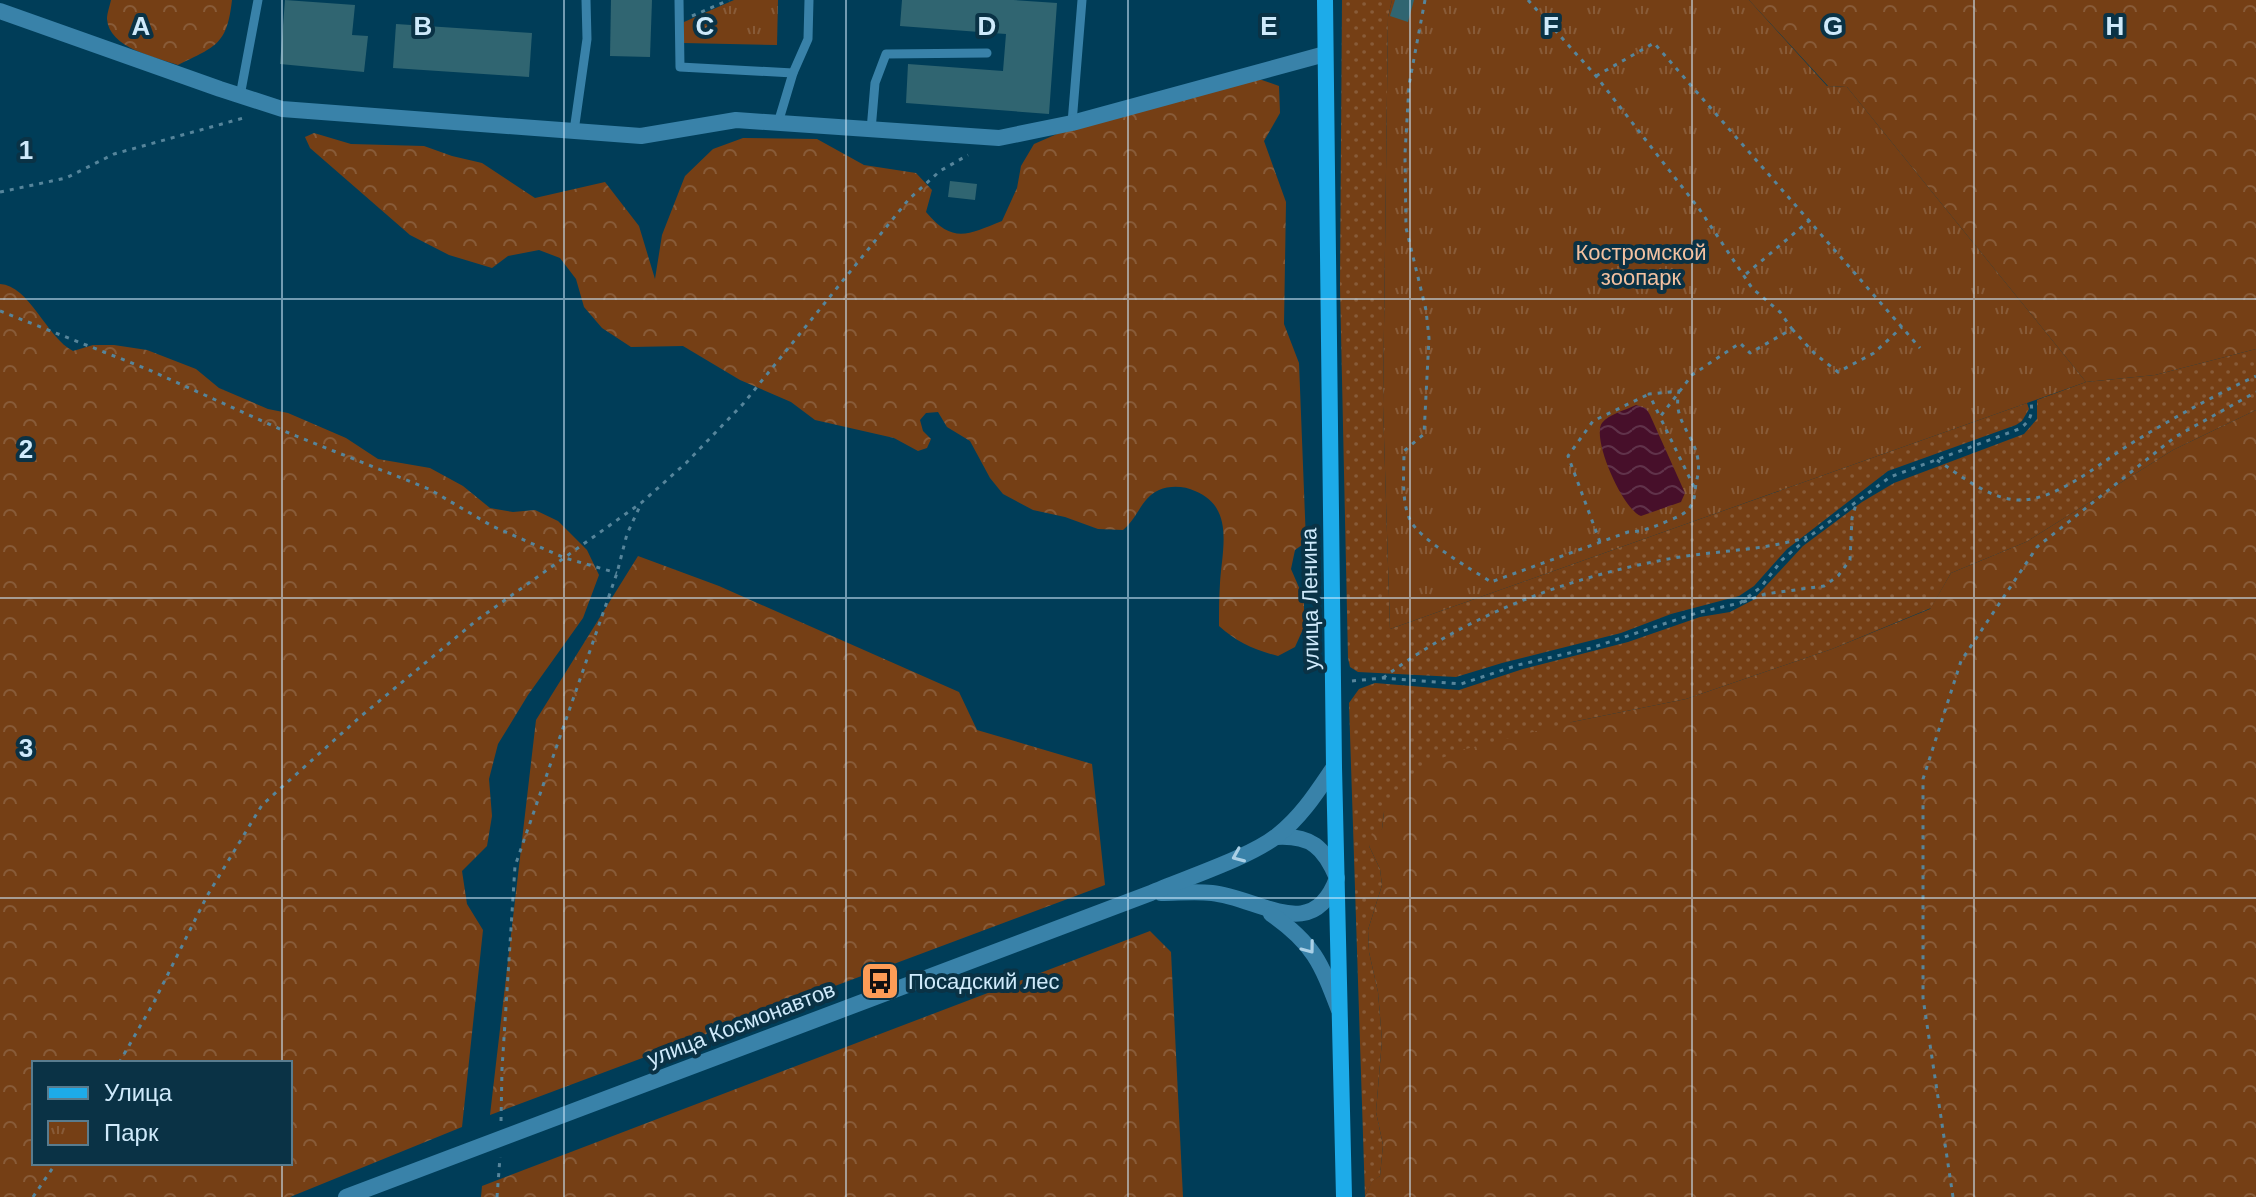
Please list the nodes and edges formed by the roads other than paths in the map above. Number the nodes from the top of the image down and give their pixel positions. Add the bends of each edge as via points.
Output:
1 (258, 0) edge
2 (586, 0) edge
3 (679, 0) edge
4 (809, 0) edge
5 (1082, 0) edge
6 (1325, 0) edge
7 (0, 11) edge
8 (987, 53) dead end
9 (1325, 54) junction
10 (793, 73) junction
11 (240, 96) junction
12 (778, 123) junction
13 (1072, 123) junction
14 (871, 130) junction
15 (574, 131) junction
16 (1334, 767) junction
17 (1276, 837) junction
18 (1337, 878) junction
19 (1151, 893) junction
20 (1253, 902) junction
21 (1340, 1014) junction
22 (346, 1197) edge
23 (1344, 1197) edge

1 - 11 lane
2 - 15 lane via 587,39
3 - 10 lane via 680,67
4 - 10 lane via 808,39
5 - 13 lane
6 - 9 main road, улица Ленина
7 - 11 street
8 - 14 lane via 886,54 875,83
9 - 13 street
9 - 16 main road, улица Ленина
10 - 12 lane
11 - 15 street via 282,109
12 - 14 street
12 - 15 street via 736,120 641,136
13 - 14 street via 999,138
16 - 17 street, улица Космонавтов via 1303,812
16 - 18 main road, улица Ленина
17 - 18 street via 1312,843 1327,855
17 -> 19 street, улица Космонавтов
18 - 20 street via 1319,908 1301,916
18 - 21 main road, улица Ленина
19 - 20 street via 1213,893
19 - 22 street, улица Космонавтов
20 -> 21 street via 1297,932 1323,966
21 - 23 main road, улица Ленина

